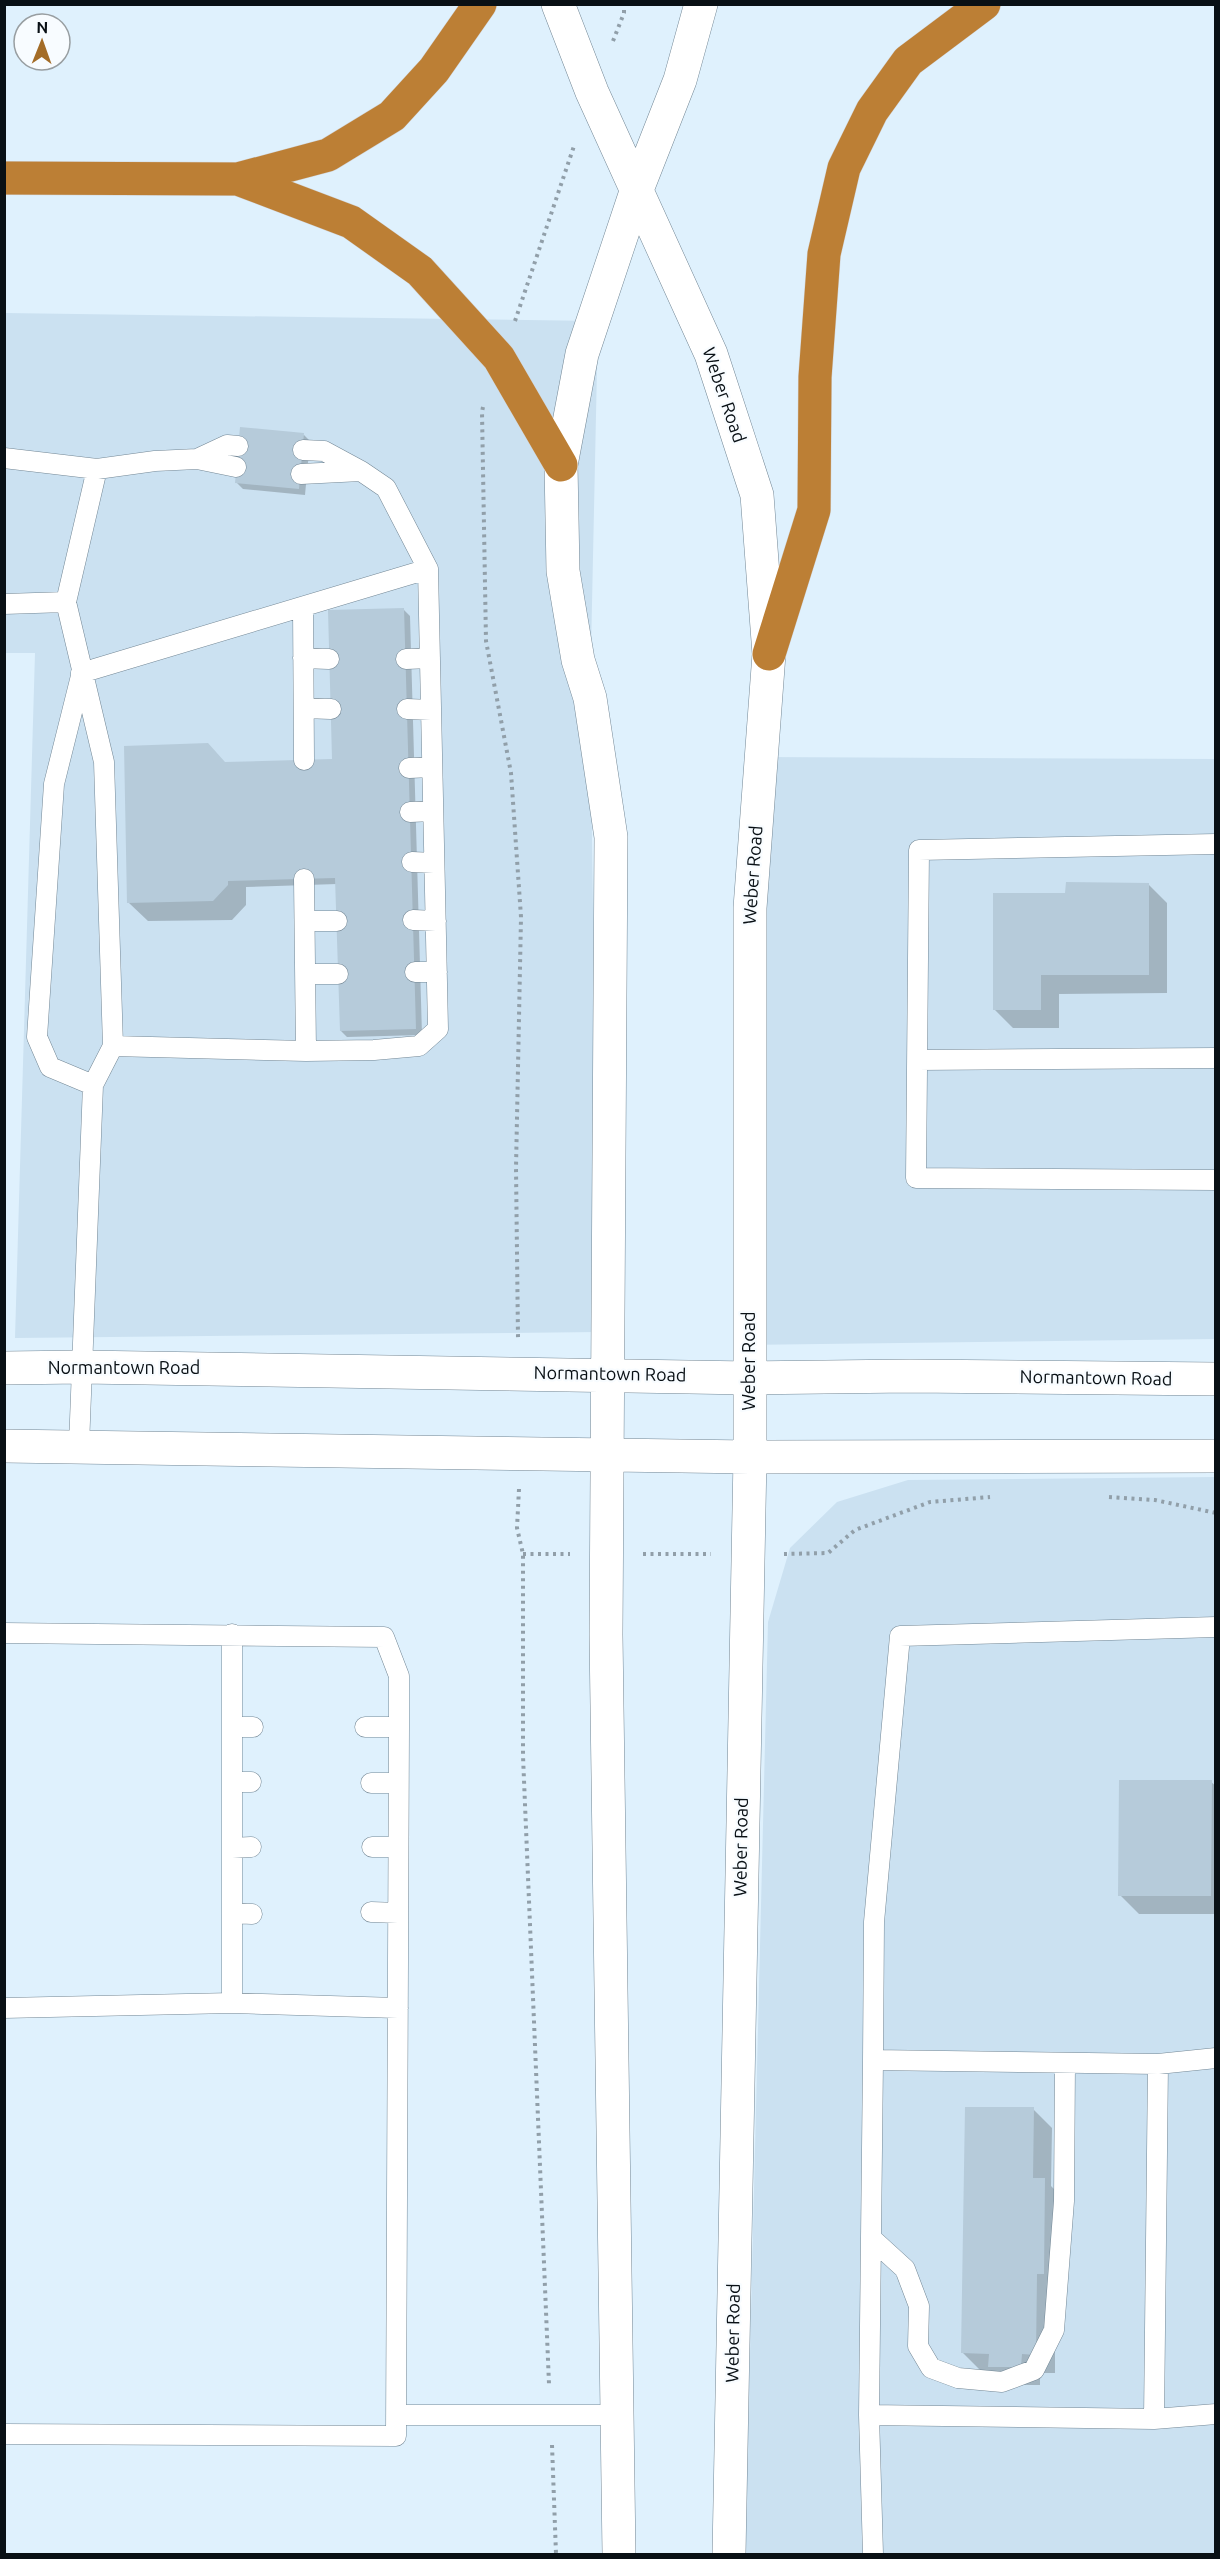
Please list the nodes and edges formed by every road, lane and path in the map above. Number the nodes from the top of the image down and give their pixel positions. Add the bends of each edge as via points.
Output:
1 (480, 4) edge
2 (558, 4) edge
3 (624, 4) edge
4 (702, 4) edge
5 (984, 4) edge
6 (592, 92) junction
7 (4, 178) edge
8 (238, 179) junction
9 (636, 192) junction
10 (499, 358) junction
11 (238, 446) dead end
12 (303, 450) dead end
13 (197, 459) junction
14 (6, 460) edge
15 (561, 465) junction
16 (236, 467) dead end
17 (97, 470) junction
18 (361, 471) junction
19 (301, 474) dead end
20 (428, 569) junction
21 (66, 602) junction
22 (4, 604) edge
23 (303, 607) junction
24 (769, 654) junction
25 (303, 658) junction
26 (430, 658) junction
27 (329, 659) dead end
28 (406, 659) dead end
29 (81, 673) junction
30 (304, 708) junction
31 (331, 709) dead end
32 (407, 709) dead end
33 (431, 710) junction
34 (304, 760) dead end
35 (432, 767) junction
36 (409, 768) dead end
37 (433, 811) junction
38 (410, 812) dead end
39 (1215, 844) edge
40 (412, 862) dead end
41 (434, 863) junction
42 (304, 879) dead end
43 (413, 920) dead end
44 (305, 921) junction
45 (336, 921) dead end
46 (436, 921) junction
47 (415, 972) dead end
48 (437, 972) junction
49 (305, 974) junction
50 (338, 975) dead end
51 (113, 1046) junction
52 (306, 1051) junction
53 (1215, 1058) edge
54 (918, 1060) junction
55 (93, 1085) junction
56 (1215, 1180) edge
57 (82, 1367) junction
58 (4, 1368) edge
59 (518, 1372) junction
60 (608, 1375) junction
61 (749, 1378) junction
62 (1215, 1379) edge
63 (80, 1446) junction
64 (8, 1452) edge
65 (521, 1454) junction
66 (608, 1454) junction
67 (1215, 1456) edge
68 (750, 1457) junction
69 (1001, 1496) dead end
70 (1108, 1497) dead end
71 (1215, 1513) edge
72 (523, 1554) junction
73 (606, 1554) junction
74 (748, 1554) junction
75 (1215, 1627) edge
76 (4, 1633) edge
77 (232, 1634) junction
78 (253, 1726) dead end
79 (232, 1727) junction
80 (365, 1727) dead end
81 (399, 1727) junction
82 (371, 1783) dead end
83 (399, 1783) junction
84 (372, 1847) dead end
85 (398, 1847) junction
86 (371, 1912) dead end
87 (232, 1913) junction
88 (398, 1913) junction
89 (252, 1914) dead end
90 (232, 2003) junction
91 (398, 2007) junction
92 (4, 2008) edge
93 (1215, 2058) edge
94 (873, 2060) junction
95 (1065, 2063) junction
96 (1158, 2064) junction
97 (871, 2238) junction
98 (1215, 2414) edge
99 (396, 2415) junction
100 (616, 2415) junction
101 (869, 2415) junction
102 (551, 2416) junction
103 (1154, 2419) junction
104 (4, 2434) edge
105 (556, 2554) edge
106 (619, 2554) edge
107 (729, 2554) edge
108 (873, 2554) edge

1 - 8 highway via 434,70 392,116 328,154
2 - 6 main road, Weber Road
3 - 6 path via 624,13
4 - 9 main road via 680,80
5 - 24 highway via 908,61 872,111 844,168 824,254 816,369 814,510
6 - 9 main road, Weber Road
6 - 10 path via 519,310
7 - 8 highway
8 - 10 highway via 351,222 420,271
9 - 15 main road via 582,354
9 - 24 main road, Weber Road via 711,354 757,495
10 - 15 highway
10 - 59 path via 482,412 486,641 511,773 521,917 516,1168
11 - 13 lane via 227,445
12 - 18 lane via 324,451
13 - 16 lane
13 - 17 lane
14 - 17 lane
15 - 60 main road via 563,571 578,660 590,698 611,837
17 - 21 lane
18 - 19 lane
18 - 20 lane via 386,488
20 - 23 lane
20 - 26 lane
21 - 22 lane
21 - 29 lane
23 - 25 lane
23 - 29 lane
24 - 61 main road, Weber Road via 750,908
25 - 27 lane
25 - 30 lane
26 - 28 lane
26 - 33 lane
29 - 51 lane via 104,762
29 - 55 lane via 54,784 38,1037 50,1067
30 - 31 lane
30 - 34 lane
32 - 33 lane
33 - 35 lane
35 - 36 lane
35 - 37 lane
37 - 38 lane
37 - 41 lane
39 - 54 lane via 919,850
40 - 41 lane
41 - 46 lane
42 - 44 lane
43 - 46 lane
44 - 45 lane
44 - 49 lane
46 - 48 lane
47 - 48 lane
48 - 52 lane via 438,1029 420,1046
49 - 50 lane
49 - 52 lane
51 - 52 lane
51 - 55 lane
53 - 54 lane
54 - 56 lane via 916,1178
55 - 57 lane
57 - 58 main road, Normantown Road
57 - 59 main road, Normantown Road
57 - 63 lane
59 - 60 main road, Normantown Road
60 - 61 main road, Normantown Road
60 - 66 main road
61 - 62 main road, Normantown Road
61 - 68 main road, Weber Road
63 - 64 main road
63 - 65 main road
65 - 66 main road
65 - 72 path via 517,1528
66 - 68 main road
66 - 73 main road
67 - 68 main road
68 - 74 main road, Weber Road
69 - 74 path via 930,1502 855,1530 828,1553
70 - 71 path via 1155,1500
72 - 73 path
72 - 102 path via 523,1756
73 - 74 path
73 - 100 main road
74 - 107 main road, Weber Road
75 - 94 lane via 900,1636 874,1922
76 - 77 lane
77 - 79 lane
77 - 81 lane via 384,1637 399,1676
78 - 79 lane
79 - 87 lane via 241,1782 242,1848
80 - 81 lane
81 - 83 lane
82 - 83 lane
83 - 85 lane
84 - 85 lane
85 - 88 lane
86 - 88 lane
87 - 89 lane
87 - 90 lane
88 - 91 lane
90 - 91 lane
90 - 92 lane
91 - 99 lane
93 - 96 lane
94 - 95 lane
94 - 97 lane
95 - 96 lane
95 - 97 lane via 1064,2201 1054,2330 1034,2370 1002,2382 958,2378 931,2368 918,2346 919,2306 906,2269
96 - 103 lane
97 - 101 lane
98 - 103 lane
99 - 102 lane
99 - 104 lane via 396,2436
100 - 102 lane
100 - 106 main road
101 - 103 lane
101 - 108 lane
102 - 105 path

